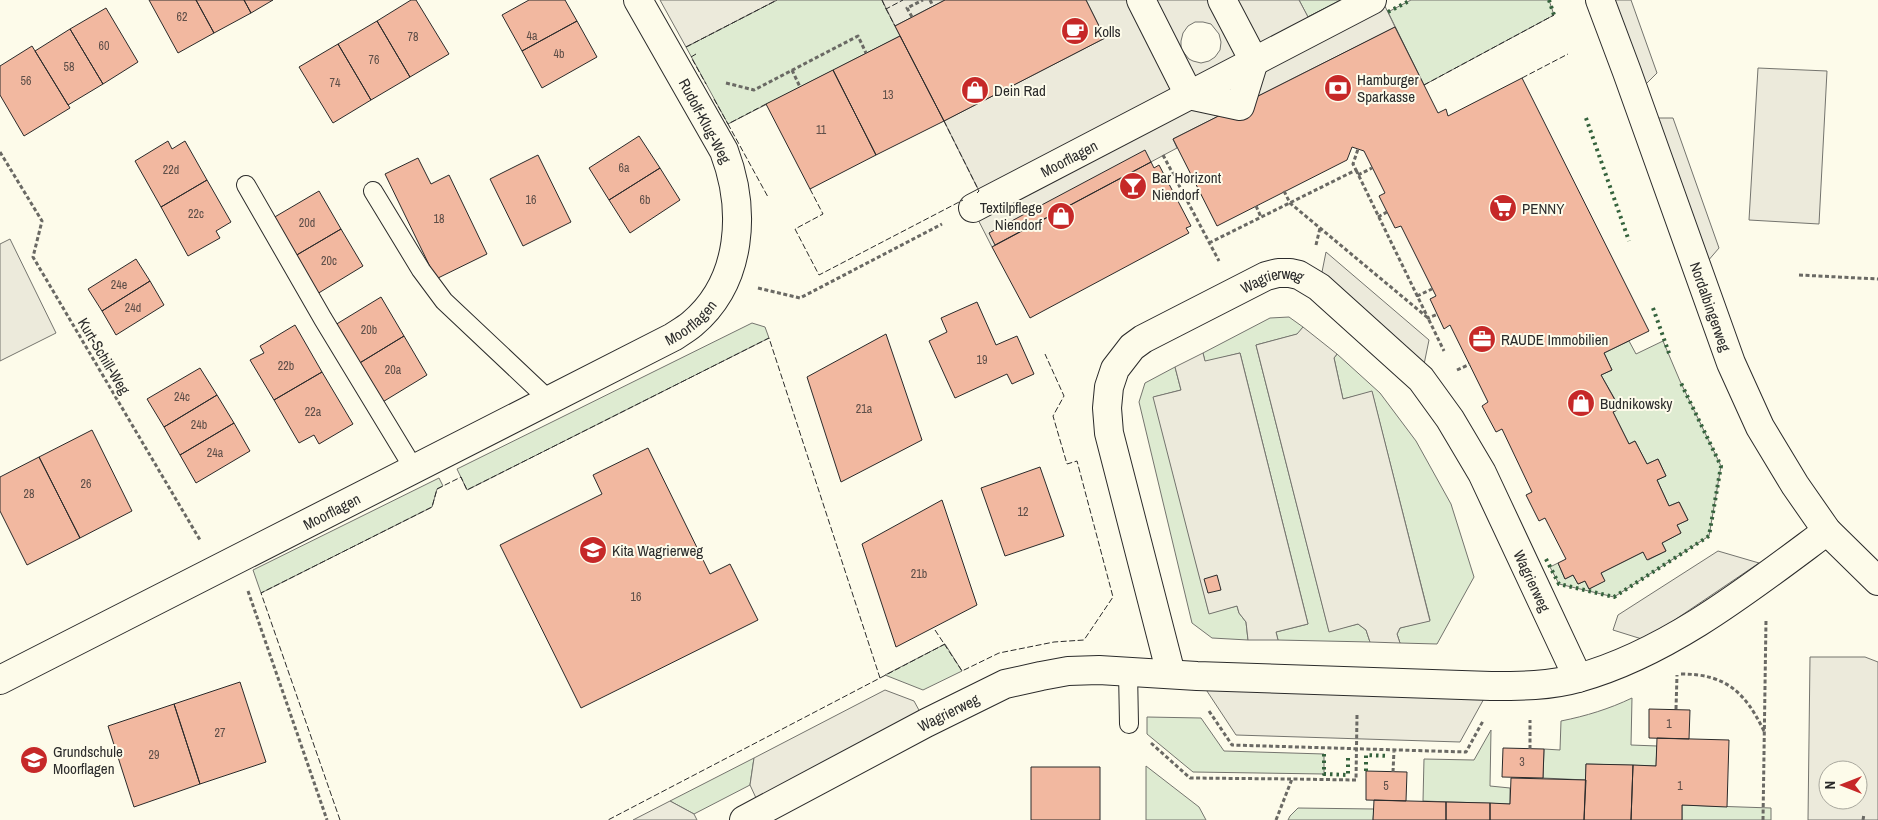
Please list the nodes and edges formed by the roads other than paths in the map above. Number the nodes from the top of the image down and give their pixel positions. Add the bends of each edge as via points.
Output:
1 (638, 0) edge
2 (1141, 0) edge
3 (1222, 0) edge
4 (1372, 0) edge
5 (1600, 0) edge
6 (1254, 61) junction
7 (1190, 95) junction
8 (246, 185) dead end
9 (373, 191) dead end
10 (972, 208) road end
11 (726, 281) joint
12 (549, 400) junction
13 (414, 469) junction
14 (1827, 531) junction
15 (1878, 581) edge
16 (1128, 671) junction
17 (1178, 675) junction
18 (1578, 678) junction
19 (0, 680) edge
20 (1129, 724) road end
21 (744, 820) edge

1 - 11 street, Rudolf-Klug-Weg via 724,151 732,172 737,225 734,256
2 - 7 street
3 - 6 street
4 - 6 street, Moorflagen
5 - 14 street, Nordalbingerweg via 1731,363 1760,427
6 - 7 street, Moorflagen
7 - 10 street, Moorflagen
8 - 13 lane
9 - 12 lane via 421,270 444,301
11 - 12 street, Moorflagen via 710,305 692,324 673,337
12 - 13 street, Moorflagen
13 - 19 street, Moorflagen
14 - 15 street, Nordalbingerweg
14 - 18 street, Wagrierweg via 1678,635 1643,653
16 - 17 street, Wagrierweg
16 - 20 lane
16 - 21 street, Wagrierweg via 1068,671 1005,684
17 - 18 street, Wagrierweg via 1502,686 1531,686
17 - 18 street, Wagrierweg via 1109,433 1109,387 1115,369 1132,347 1143,339 1266,276 1278,273 1299,275 1319,287 1421,379 1482,473

